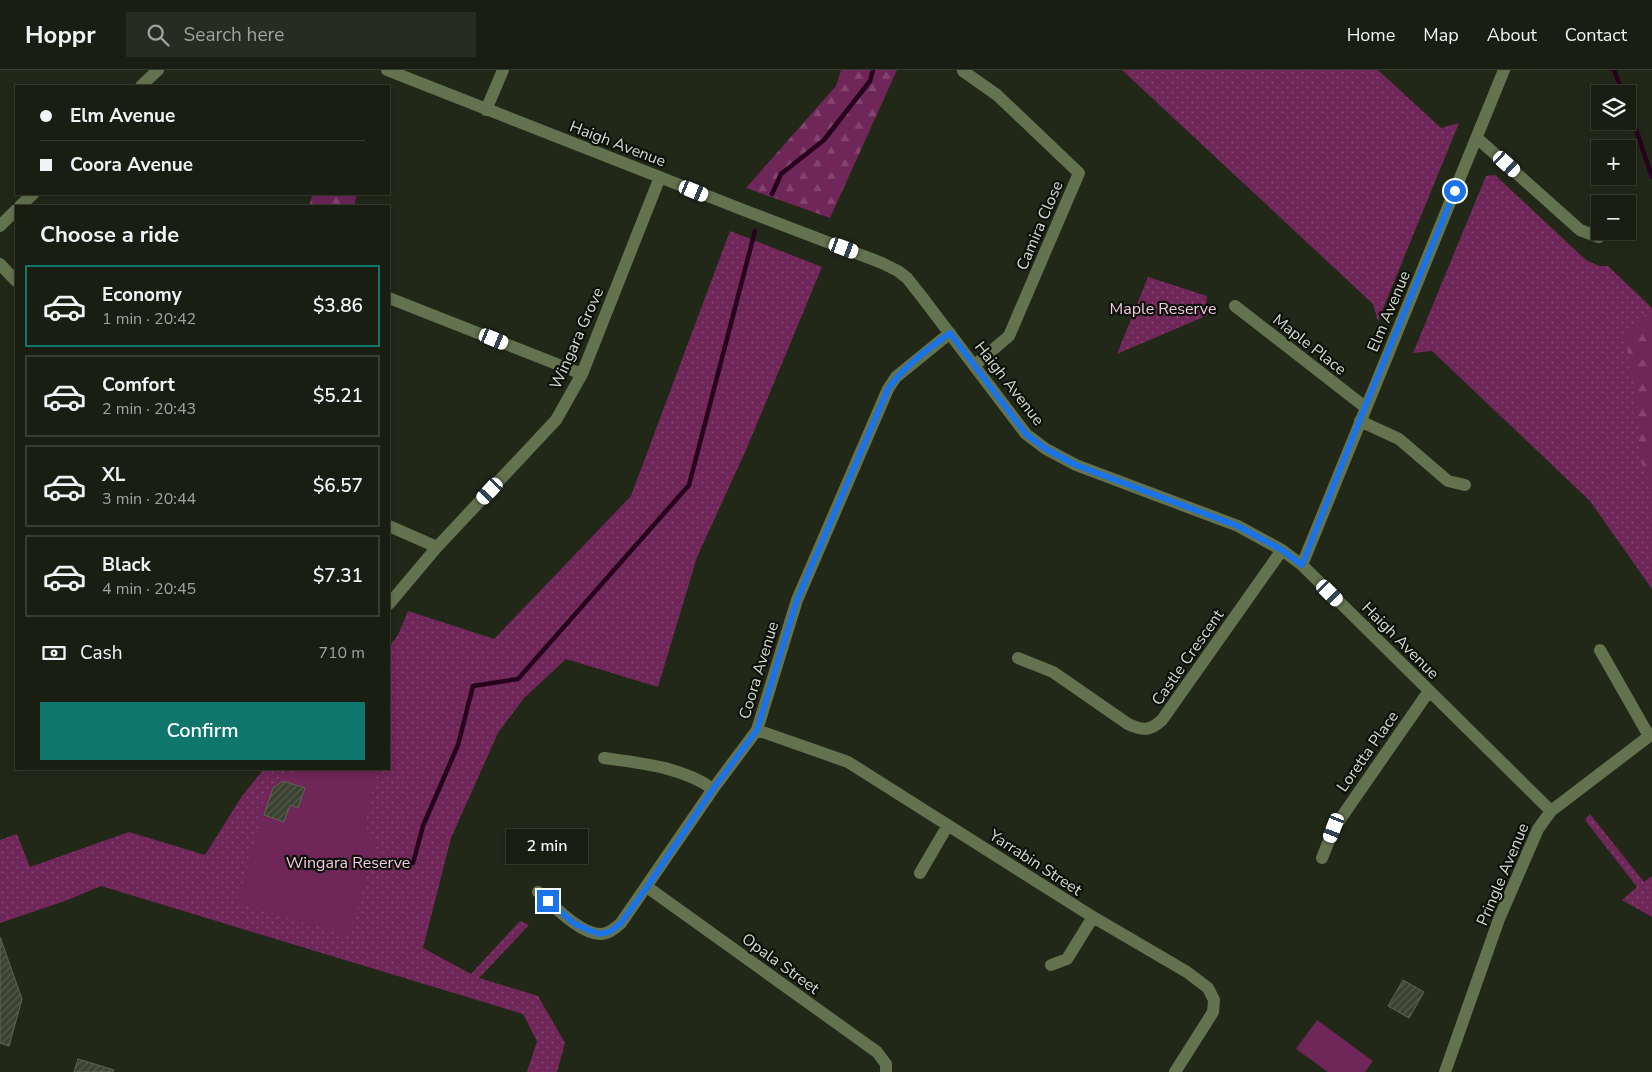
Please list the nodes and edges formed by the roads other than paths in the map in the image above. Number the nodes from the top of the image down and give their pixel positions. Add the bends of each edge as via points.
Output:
1 (158, 70) edge
2 (387, 70) edge
3 (503, 70) edge
4 (1504, 70) edge
5 (963, 71) edge
6 (142, 85) edge
7 (486, 110) junction
8 (1477, 138) junction
9 (660, 177) junction
10 (32, 195) edge
11 (21, 205) edge
12 (15, 211) edge
13 (0, 226) edge
14 (1591, 234) edge
15 (0, 264) edge
16 (15, 280) edge
17 (390, 298) edge
18 (1235, 306) dead end
19 (950, 333) junction
20 (976, 365) junction
21 (582, 374) junction
22 (1365, 407) junction
23 (1360, 421) junction
24 (1465, 485) dead end
25 (390, 526) edge
26 (437, 547) junction
27 (1282, 550) junction
28 (1302, 565) junction
29 (390, 603) edge
30 (1600, 650) dead end
31 (1018, 658) dead end
32 (1429, 691) junction
33 (757, 730) junction
34 (1651, 734) edge
35 (604, 758) dead end
36 (713, 789) junction
37 (1551, 811) junction
38 (948, 825) junction
39 (1322, 858) dead end
40 (920, 873) dead end
41 (647, 887) junction
42 (538, 892) dead end
43 (1093, 918) junction
44 (1051, 965) dead end
45 (886, 1072) edge
46 (1175, 1072) edge
47 (1445, 1072) edge

1 - 6 street
2 - 7 street, Haigh Avenue
3 - 7 street
4 - 8 street, Elm Avenue
5 - 20 street, Camira Close via 997,95 1079,173 1009,336
7 - 9 street, Haigh Avenue
8 - 14 street via 1580,230
8 - 22 street, Elm Avenue
9 - 19 street, Haigh Avenue via 862,254 898,271
9 - 21 street, Wingara Grove
10 - 11 street
12 - 13 street
15 - 16 street
17 - 21 street
18 - 22 street, Maple Place
19 - 20 street, Haigh Avenue
19 - 33 street, Coora Avenue via 896,377 888,389 797,600
20 - 27 street, Haigh Avenue via 1026,434 1046,449 1076,465 1238,526
21 - 26 street, Wingara Grove via 556,420
22 - 23 street, Elm Avenue
23 - 24 street via 1399,439 1448,481
23 - 28 street, Elm Avenue
25 - 26 street
26 - 29 street, Wingara Grove
27 - 28 street, Haigh Avenue
27 - 31 street, Castle Crescent via 1154,727 1140,730 1128,724 1053,672
28 - 32 street, Haigh Avenue
30 - 34 street
32 - 37 street, Haigh Avenue
32 - 39 street, Loretta Place via 1334,828
33 - 36 street, Coora Avenue
33 - 38 street, Yarrabin Street via 848,762
34 - 37 street, Pringle Avenue
35 - 36 street via 655,765 701,781
36 - 41 street, Coora Avenue
37 - 47 street, Pringle Avenue via 1538,829 1499,918
38 - 40 street
38 - 43 street, Yarrabin Street
41 - 42 street, Coora Avenue via 621,923 601,934 575,924
41 - 45 street, Opala Street via 877,1052 886,1064
43 - 44 street via 1067,959
43 - 46 street, Yarrabin Street via 1187,972 1208,988 1214,1000 1213,1012

